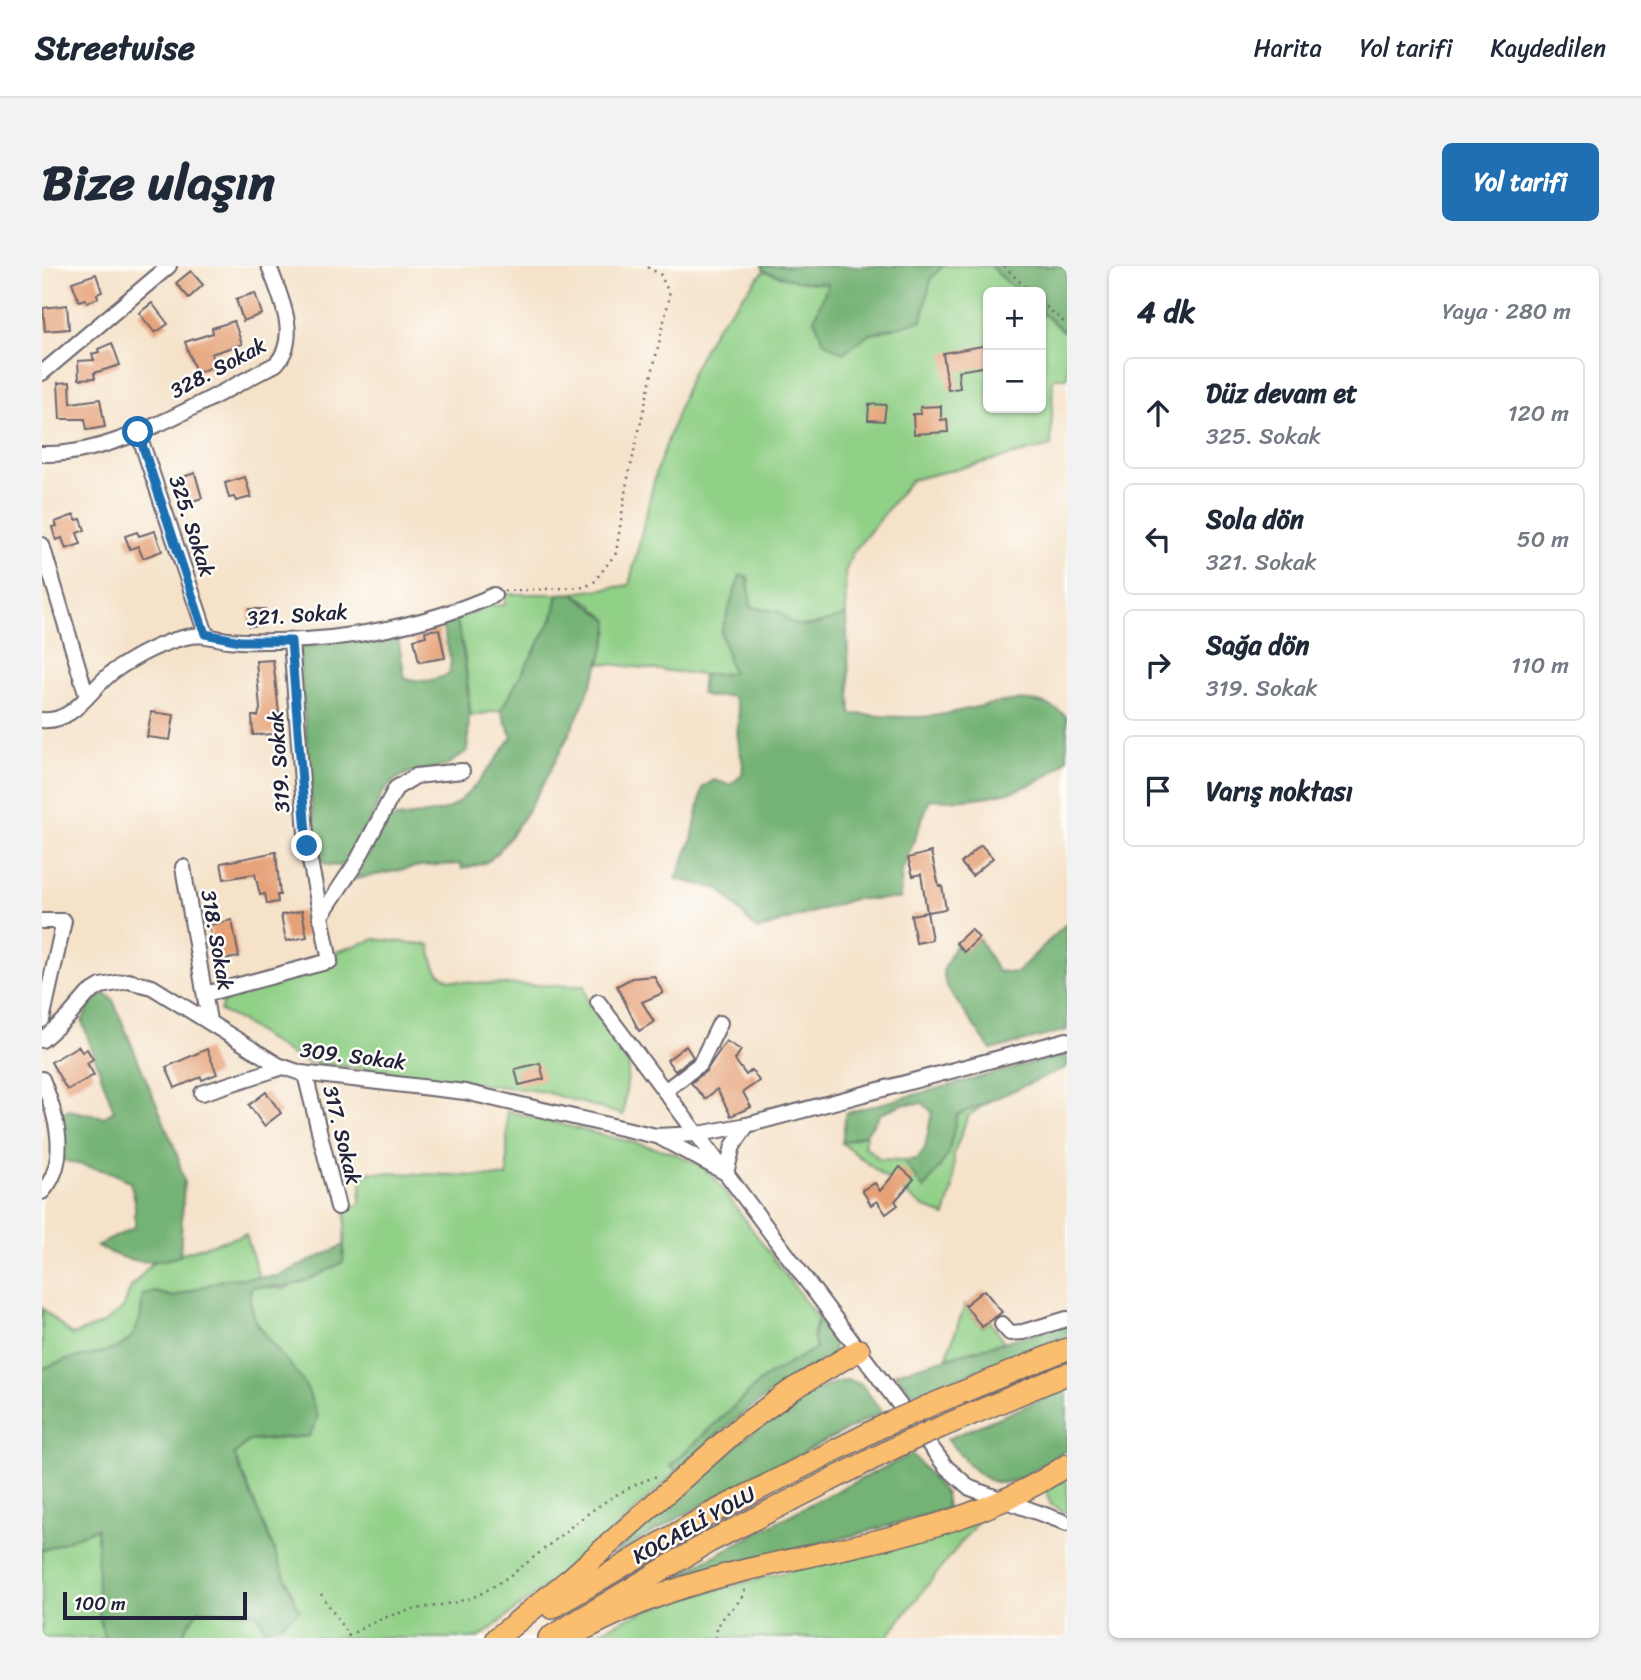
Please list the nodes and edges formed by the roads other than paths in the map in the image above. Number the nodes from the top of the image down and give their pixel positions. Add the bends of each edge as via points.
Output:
1 (169, 266) edge
2 (269, 266) edge
3 (42, 373) edge
4 (138, 432) junction
5 (42, 454) edge
6 (42, 545) edge
7 (494, 595) road end
8 (205, 634) junction
9 (291, 641) junction
10 (87, 696) junction
11 (42, 720) edge
12 (462, 771) dead end
13 (183, 867) dead end
14 (320, 916) junction
15 (42, 921) edge
16 (205, 995) junction
17 (598, 1002) dead end
18 (42, 1020) edge
19 (209, 1021) junction
20 (720, 1023) dead end
21 (42, 1040) edge
22 (1067, 1040) edge
23 (283, 1067) junction
24 (305, 1074) junction
25 (42, 1079) edge
26 (666, 1090) junction
27 (202, 1093) dead end
28 (747, 1125) junction
29 (699, 1134) junction
30 (656, 1136) junction
31 (726, 1173) junction
32 (42, 1192) edge
33 (338, 1207) dead end
34 (1067, 1319) edge
35 (1002, 1324) dead end
36 (1067, 1349) edge
37 (859, 1350) junction
38 (1067, 1374) edge
39 (1067, 1465) edge
40 (1005, 1499) junction
41 (1067, 1523) edge
42 (497, 1638) edge
43 (507, 1638) edge
44 (549, 1638) edge
45 (567, 1638) edge

1 - 3 street
2 - 4 street, 328. Sokak via 288,330 285,354 276,364
4 - 5 street, 328. Sokak via 84,450
4 - 8 street, 325. Sokak
6 - 10 street
7 - 9 street, 321. Sokak via 428,620
8 - 9 street, 321. Sokak via 240,641
8 - 10 street, 321. Sokak via 139,655
9 - 14 street, 319. Sokak via 307,846
10 - 11 street, 321. Sokak via 65,717
12 - 14 street via 416,776 396,788 356,863
13 - 16 street, 318. Sokak
14 - 16 street, 319. Sokak via 330,961
15 - 18 street via 64,921
16 - 19 street, 318. Sokak
17 - 26 street
19 - 21 street, 309. Sokak via 152,987 116,982 89,993
19 - 23 street, 309. Sokak
20 - 26 street via 700,1064
22 - 28 street, 309. Sokak
23 - 24 street, 309. Sokak
23 - 27 street
24 - 30 street, 309. Sokak via 465,1092
24 - 33 street, 317. Sokak
25 - 32 street via 58,1136 53,1176
26 - 29 street
28 - 29 street, 309. Sokak
28 - 31 street via 733,1146
29 - 30 street, 309. Sokak
29 - 31 street
30 - 31 street
31 - 37 street
34 - 35 street via 1010,1333
36 - 43 highway, KOCAELİ YOLU, bridge via 887,1424 698,1521
37 - 40 street via 957,1480
37 - 42 highway via 764,1408
38 - 44 highway, bridge via 900,1445 709,1542
39 - 40 highway
40 - 41 street
40 - 45 highway via 905,1533 650,1599

